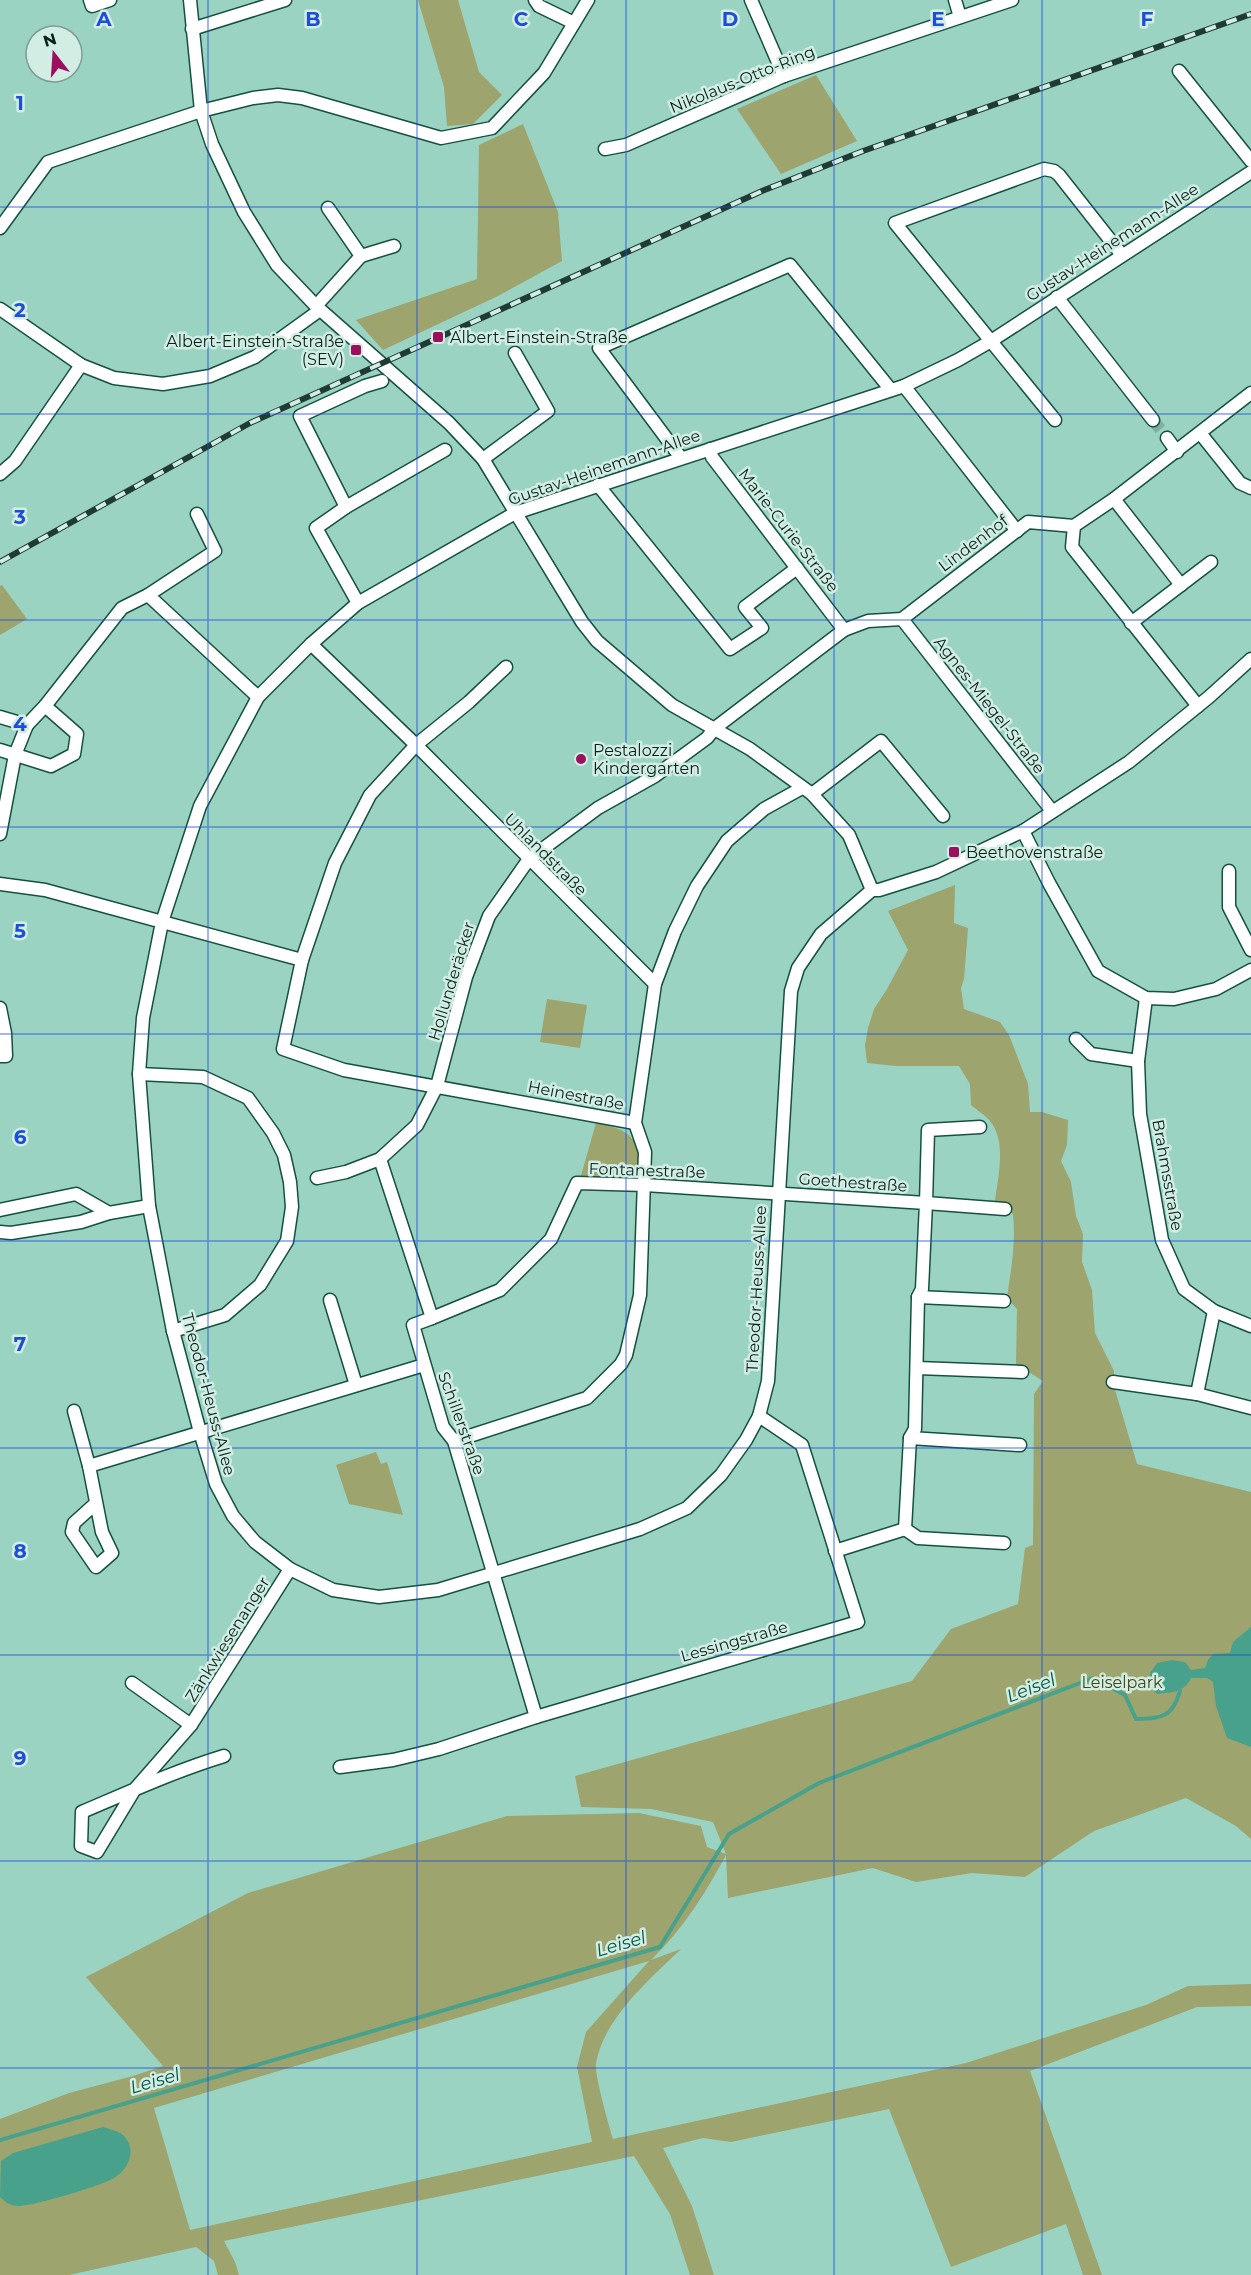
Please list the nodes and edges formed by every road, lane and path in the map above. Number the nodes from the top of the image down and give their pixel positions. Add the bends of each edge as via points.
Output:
1 (90, 0) edge
2 (110, 0) edge
3 (190, 0) edge
4 (285, 0) edge
5 (535, 0) edge
6 (588, 0) edge
7 (751, 0) edge
8 (955, 0) edge
9 (1012, 0) edge
10 (960, 17) junction
11 (574, 22) junction
12 (192, 29) junction
13 (1179, 70) dead end
14 (784, 76) junction
15 (201, 111) junction
16 (605, 149) dead end
17 (1251, 161) edge
18 (1251, 172) edge
19 (328, 208) dead end
20 (0, 228) edge
21 (394, 246) dead end
22 (1122, 255) junction
23 (361, 256) junction
24 (1057, 297) junction
25 (318, 308) junction
26 (0, 309) edge
27 (991, 341) junction
28 (515, 353) dead end
29 (81, 365) junction
30 (382, 381) dead end
31 (903, 386) junction
32 (891, 390) junction
33 (1251, 393) edge
34 (1055, 420) dead end
35 (1153, 420) tunnel mouth
36 (1200, 433) junction
37 (1167, 438) tunnel mouth
38 (710, 449) junction
39 (445, 450) dead end
40 (1178, 452) junction
41 (681, 458) junction
42 (483, 459) junction
43 (0, 474) edge
44 (598, 485) junction
45 (1251, 488) edge
46 (1114, 500) junction
47 (346, 507) junction
48 (515, 513) junction
49 (197, 514) dead end
50 (1074, 526) junction
51 (1017, 531) junction
52 (1211, 562) dead end
53 (798, 568) junction
54 (1181, 585) junction
55 (148, 595) junction
56 (358, 603) junction
57 (902, 619) junction
58 (1131, 623) junction
59 (844, 630) junction
60 (311, 644) junction
61 (1251, 659) edge
62 (506, 667) dead end
63 (258, 697) junction
64 (45, 706) junction
65 (1198, 706) junction
66 (0, 717) edge
67 (27, 725) junction
68 (715, 728) junction
69 (416, 745) junction
70 (0, 750) edge
71 (15, 755) junction
72 (807, 791) junction
73 (1052, 811) junction
74 (943, 816) dead end
75 (1023, 831) junction
76 (0, 834) edge
77 (529, 859) junction
78 (1229, 871) dead end
79 (0, 884) edge
80 (872, 890) junction
81 (162, 922) junction
82 (1251, 950) edge
83 (302, 960) junction
84 (1251, 970) edge
85 (655, 984) junction
86 (1146, 998) junction
87 (0, 1008) edge
88 (0, 1013) edge
89 (1076, 1040) dead end
90 (0, 1056) edge
91 (1138, 1061) junction
92 (139, 1074) junction
93 (437, 1086) junction
94 (635, 1123) junction
95 (980, 1127) dead end
96 (380, 1159) junction
97 (317, 1178) dead end
98 (645, 1185) junction
99 (778, 1193) junction
100 (926, 1203) junction
101 (149, 1206) junction
102 (1005, 1209) dead end
103 (0, 1210) edge
104 (109, 1213) junction
105 (0, 1232) edge
106 (918, 1297) junction
107 (330, 1300) dead end
108 (1004, 1301) dead end
109 (1214, 1311) junction
110 (432, 1318) junction
111 (1251, 1326) edge
112 (173, 1331) junction
113 (424, 1365) junction
114 (917, 1368) junction
115 (1022, 1372) dead end
116 (1113, 1383) dead end
117 (356, 1386) junction
118 (1197, 1394) junction
119 (1251, 1408) edge
120 (74, 1411) dead end
121 (759, 1416) junction
122 (200, 1432) junction
123 (910, 1438) junction
124 (454, 1441) junction
125 (1020, 1445) dead end
126 (89, 1466) junction
127 (95, 1504) junction
128 (905, 1529) junction
129 (1004, 1543) dead end
130 (835, 1551) junction
131 (290, 1569) junction
132 (494, 1573) junction
133 (132, 1683) dead end
134 (536, 1717) junction
135 (191, 1725) junction
136 (224, 1756) dead end
137 (340, 1767) dead end
138 (135, 1789) junction

1 - 2 street via 92,6
3 - 12 street
4 - 12 street
5 - 11 street via 539,6
6 - 11 street
7 - 14 street
8 - 10 street
9 - 10 street, Nikolaus-Otto-Ring
10 - 14 street, Nikolaus-Otto-Ring
11 - 15 street via 544,73 492,128 441,138 302,98 278,95
12 - 15 street
13 - 17 street
14 - 16 street, Nikolaus-Otto-Ring via 626,146
15 - 20 street via 48,162
15 - 25 street via 244,212 277,265
18 - 22 street, Gustav-Heinemann-Allee
19 - 23 street
21 - 23 street
22 - 24 street, Gustav-Heinemann-Allee
22 - 27 street via 1054,171 1044,170 895,223
23 - 25 street
24 - 27 street, Gustav-Heinemann-Allee
24 - 35 street
25 - 29 street via 255,357 210,376 163,384 114,378
25 - 42 street via 449,423
26 - 29 street
27 - 31 street, Gustav-Heinemann-Allee
27 - 34 street
28 - 42 street via 548,411
29 - 43 street via 15,461
30 - 47 street via 300,416
31 - 32 street, Gustav-Heinemann-Allee
31 - 51 street
32 - 38 street, Gustav-Heinemann-Allee
32 - 41 street via 790,265 599,348
33 - 36 street
36 - 40 street
36 - 45 street via 1240,483
37 - 40 street
38 - 41 street, Gustav-Heinemann-Allee
38 - 53 street, Marie-Curie-Straße via 718,466
39 - 47 street
40 - 46 street
41 - 44 street, Gustav-Heinemann-Allee
42 - 48 street
44 - 48 street, Gustav-Heinemann-Allee
44 - 53 street via 730,649 762,628 745,607
46 - 50 street
46 - 54 street
47 - 56 street via 316,528
48 - 56 street, Gustav-Heinemann-Allee
48 - 68 street via 597,641 672,705
49 - 55 street via 215,551
50 - 51 street, Lindenhof via 1028,522
50 - 58 street via 1072,547
51 - 57 street, Lindenhof
52 - 54 street
53 - 59 street, Marie-Curie-Straße
54 - 58 street
55 - 63 street
55 - 64 street via 122,608
56 - 60 street, Gustav-Heinemann-Allee
57 - 59 street via 868,621
57 - 73 street, Agnes-Miegel-Straße
58 - 65 street
59 - 68 street
60 - 63 street, Gustav-Heinemann-Allee
60 - 69 street, Uhlandstraße
61 - 65 street, Theodor-Heuss-Allee
62 - 69 street
63 - 81 street, Gustav-Heinemann-Allee via 200,806
64 - 67 street
64 - 71 street via 77,734 74,754 51,766
65 - 73 street, Theodor-Heuss-Allee via 1129,762
66 - 67 street
67 - 71 street
68 - 72 street
68 - 77 street, Hollunderäcker via 656,776 598,808
69 - 77 street, Uhlandstraße
69 - 83 street, Heinestraße via 370,795 335,863
70 - 71 street
71 - 76 street
72 - 74 street via 881,741
72 - 80 street via 849,835
72 - 85 street via 764,809 727,842 697,886
73 - 75 street, Theodor-Heuss-Allee
75 - 80 street, Theodor-Heuss-Allee via 936,872
75 - 86 street via 1098,971
77 - 85 street, Uhlandstraße
77 - 93 street, Hollunderäcker via 489,916 466,977
78 - 82 street via 1230,907
79 - 81 street via 45,890
80 - 99 street, Theodor-Heuss-Allee via 821,934 798,968 791,991
81 - 83 street
81 - 92 street, Gustav-Heinemann-Allee via 143,1018
83 - 93 street, Heinestraße via 283,1049 344,1070
84 - 86 street via 1206,991 1174,999
85 - 94 street
86 - 91 street, Brahmsstraße
87 - 88 street
88 - 90 street via 6,1056
89 - 91 street via 1091,1054
91 - 109 street, Brahmsstraße via 1140,1114 1162,1240 1185,1289
92 - 101 street, Gustav-Heinemann-Allee
92 - 112 street via 203,1077 248,1098 273,1133 284,1155 290,1182 288,1240 260,1285 225,1315
93 - 94 street, Heinestraße
93 - 96 street, Hollunderäcker via 417,1125
94 - 98 street, Heinestraße via 645,1152
95 - 100 street, Goethestraße via 928,1130
96 - 97 street, Hollunderäcker
96 - 110 street
98 - 99 street, Fontanestraße
98 - 110 street, Fontanestraße via 577,1183 551,1239 500,1290
98 - 124 street, Heinestraße via 640,1295 621,1364 587,1398
99 - 100 street, Goethestraße
99 - 121 street, Theodor-Heuss-Allee via 768,1381
100 - 102 street, Goethestraße
100 - 106 street, Goethestraße via 922,1289
101 - 104 street
101 - 112 street, Theodor-Heuss-Allee
103 - 104 street via 76,1194
104 - 105 street via 81,1222
106 - 108 street
106 - 114 street, Goethestraße
107 - 117 street
109 - 111 street, Brahmsstraße
109 - 118 street
110 - 113 street, Schillerstraße via 413,1325
112 - 122 street, Theodor-Heuss-Allee
113 - 117 street
113 - 124 street, Schillerstraße via 443,1427
114 - 115 street
114 - 123 street, Goethestraße via 915,1429
116 - 118 street
117 - 122 street
118 - 119 street
120 - 126 street
121 - 130 street, Lessingstraße via 802,1445
121 - 132 street, Theodor-Heuss-Allee via 721,1475 687,1508 640,1529
122 - 126 street
122 - 131 street, Theodor-Heuss-Allee via 216,1484 233,1516 255,1542
123 - 125 street
123 - 128 street, Goethestraße
124 - 132 street, Schillerstraße
126 - 127 street
127 - 127 street via 74,1522 72,1532 96,1567 112,1553
128 - 129 street via 918,1538
128 - 130 street
130 - 134 street, Lessingstraße via 858,1622
131 - 132 street, Theodor-Heuss-Allee via 333,1590 379,1597 438,1590
131 - 135 street, Zänkwiesenanger
132 - 134 street
133 - 135 street, Zänkwiesenanger
134 - 137 street via 439,1749
135 - 138 street, Zänkwiesenanger
136 - 138 street, Zänkwiesenanger
138 - 138 street, Zänkwiesenanger via 82,1812 81,1846 97,1852

